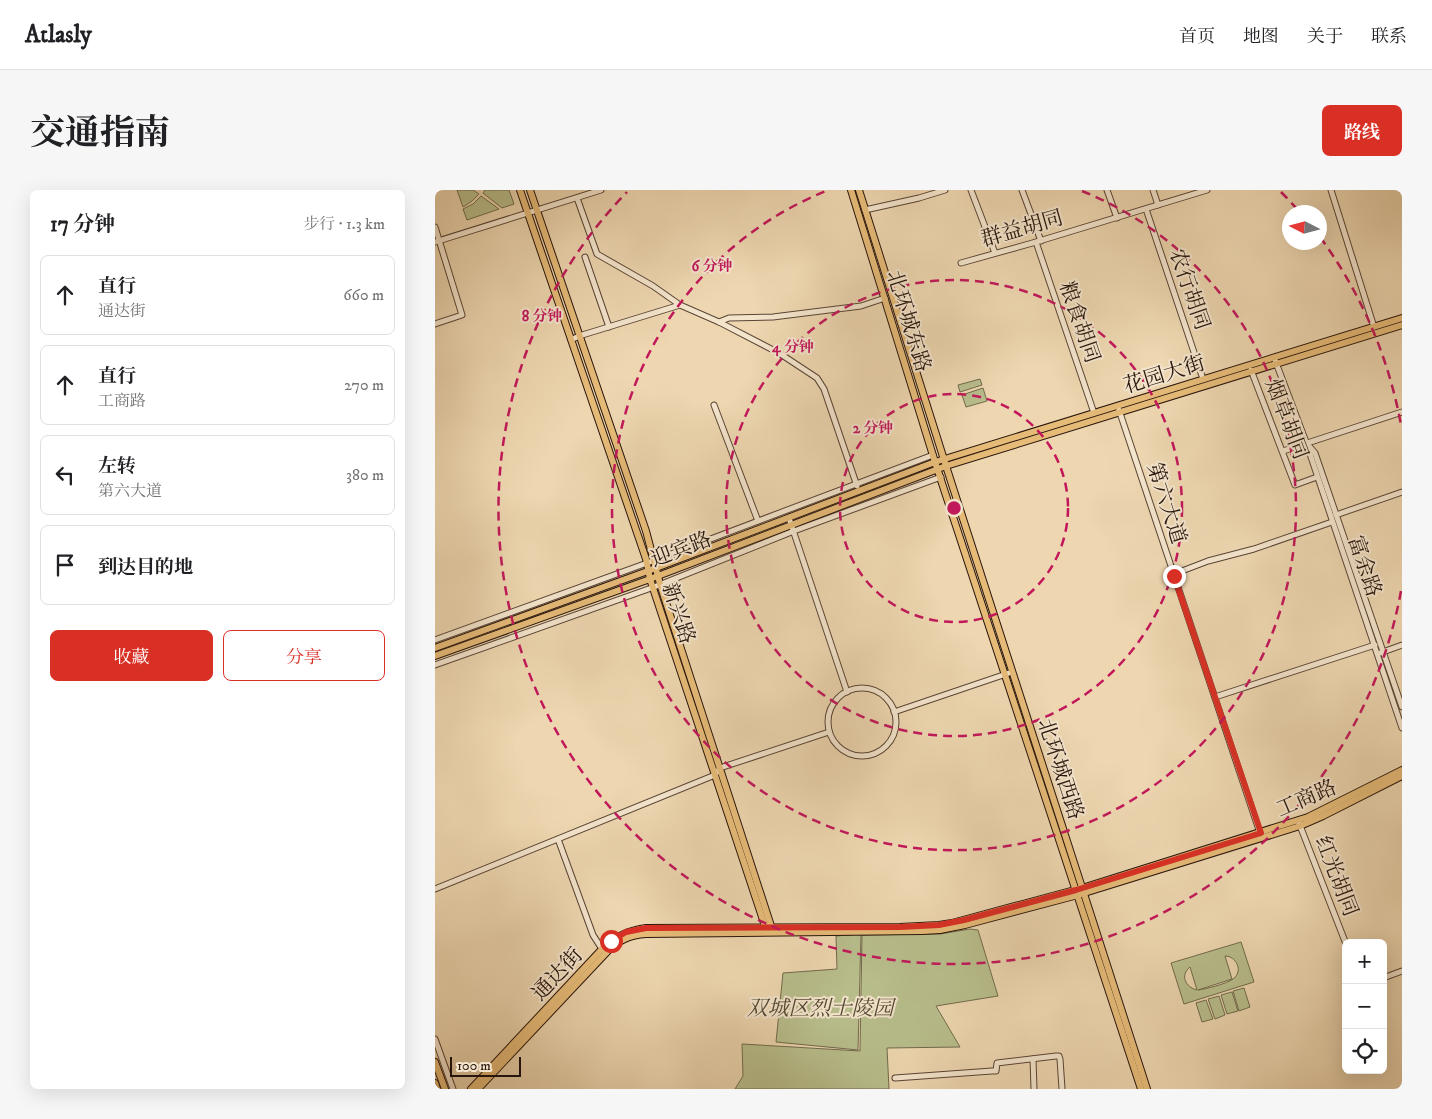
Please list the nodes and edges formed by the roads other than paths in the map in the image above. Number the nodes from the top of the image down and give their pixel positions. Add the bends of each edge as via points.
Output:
1 (520, 190) edge
2 (529, 190) edge
3 (601, 190) edge
4 (944, 190) edge
5 (971, 190) edge
6 (1022, 190) edge
7 (1107, 190) edge
8 (1153, 190) edge
9 (1207, 190) edge
10 (1331, 190) edge
11 (857, 191) edge
12 (589, 192) edge
13 (577, 198) junction
14 (1158, 205) junction
15 (1146, 209) junction
16 (536, 210) junction
17 (865, 210) junction
18 (528, 213) junction
19 (1117, 218) junction
20 (435, 230) edge
21 (437, 242) edge
22 (1038, 242) junction
23 (995, 253) junction
24 (585, 257) dead end
25 (961, 262) dead end
26 (885, 298) junction
27 (680, 305) junction
28 (1402, 318) edge
29 (719, 322) junction
30 (435, 324) edge
31 (1402, 325) edge
32 (609, 326) junction
33 (1374, 327) junction
34 (579, 336) junction
35 (571, 340) junction
36 (1273, 357) junction
37 (1248, 364) junction
38 (1276, 364) junction
39 (1251, 371) junction
40 (1203, 379) junction
41 (714, 405) dead end
42 (1117, 405) junction
43 (1402, 412) edge
44 (1094, 413) junction
45 (1120, 413) junction
46 (1307, 442) junction
47 (1283, 451) junction
48 (934, 458) junction
49 (944, 463) junction
50 (938, 469) junction
51 (941, 477) junction
52 (1317, 477) junction
53 (857, 487) junction
54 (1402, 492) edge
55 (1336, 515) junction
56 (760, 520) junction
57 (1332, 522) junction
58 (792, 525) junction
59 (764, 528) junction
60 (655, 560) junction
61 (647, 563) junction
62 (656, 568) junction
63 (648, 571) junction
64 (1174, 574) junction
65 (658, 576) junction
66 (650, 578) junction
67 (657, 585) junction
68 (435, 640) edge
69 (1375, 645) junction
70 (1402, 645) edge
71 (435, 648) edge
72 (1381, 653) junction
73 (435, 656) edge
74 (435, 665) edge
75 (1009, 674) junction
76 (847, 692) junction
77 (1215, 697) junction
78 (1402, 707) edge
79 (894, 712) junction
80 (1402, 728) edge
81 (829, 732) junction
82 (1402, 770) edge
83 (717, 772) junction
84 (1402, 776) edge
85 (1299, 823) junction
86 (1261, 836) junction
87 (558, 839) junction
88 (435, 889) edge
89 (1080, 892) junction
90 (769, 930) junction
91 (1344, 939) edge
92 (604, 952) junction
93 (1402, 971) edge
94 (1387, 977) edge
95 (435, 1039) edge
96 (1033, 1059) junction
97 (435, 1062) edge
98 (895, 1078) dead end
99 (435, 1083) edge
100 (437, 1089) edge
101 (445, 1089) edge
102 (453, 1089) edge
103 (471, 1089) edge
104 (479, 1089) edge
105 (1033, 1089) edge
106 (1062, 1089) edge
107 (1141, 1089) edge
108 (1147, 1089) edge

1 - 18 main road, 新兴路
2 - 16 main road, 新兴路
3 - 12 street
4 - 17 street
5 - 23 street
6 - 22 street, 粮食胡同
7 - 19 street
8 - 14 street
9 - 14 street, 群益胡同
10 - 33 street
11 - 17 main road, 北环城东路
11 - 26 main road, 北环城东路
12 - 13 street
13 - 16 street
13 - 27 street via 597,254
14 - 15 street, 群益胡同
15 - 19 street, 群益胡同
15 - 40 street, 农行胡同
16 - 18 street
16 - 34 main road, 新兴路
17 - 49 main road, 北环城东路
18 - 21 street
18 - 35 main road, 新兴路
19 - 22 street, 群益胡同
20 - 21 street
21 - 30 street via 462,315
22 - 23 street, 群益胡同
22 - 44 street, 粮食胡同
23 - 25 street, 群益胡同
24 - 32 street
26 - 29 street via 861,306 773,317 729,318
26 - 48 main road, 北环城东路
27 - 29 street
27 - 32 street
28 - 33 main road, 花园大街
29 - 53 street via 779,353 817,378 824,389
31 - 38 main road, 花园大街
32 - 34 street
33 - 36 main road, 花园大街
34 - 35 street
34 - 60 main road, 新兴路
35 - 61 main road, 新兴路
36 - 37 main road, 花园大街
36 - 38 street, 富余路
37 - 39 street, 烟草胡同
37 - 40 main road, 花园大街
38 - 39 main road, 花园大街
38 - 46 street, 富余路
39 - 45 main road, 花园大街
39 - 47 street, 烟草胡同
40 - 42 main road, 花园大街
41 - 56 street
42 - 44 main road, 花园大街
42 - 45 street, 第六大道
43 - 46 street
44 - 49 main road, 花园大街
45 - 49 main road, 花园大街
45 - 64 street, 第六大道
46 - 47 street
46 - 52 street, 富余路
46 - 55 street, 富余路 via 1315,453
47 - 52 street, 烟草胡同 via 1295,485
48 - 49 main road, 花园大街
48 - 50 main road, 北环城西路
48 - 53 main road, 迎宾路
49 - 50 main road, 花园大街
49 - 75 main road, 北环城西路
50 - 51 main road, 北环城西路
50 - 58 main road, 迎宾路
51 - 58 street
51 - 75 main road, 北环城西路
52 - 57 street, 富余路
53 - 56 street
53 - 58 main road, 迎宾路
54 - 55 street
55 - 72 street, 富余路
56 - 59 street
56 - 60 street
57 - 64 street
57 - 69 street, 富余路
58 - 59 main road, 迎宾路
58 - 65 main road, 迎宾路
58 - 67 street
58 - 76 street
59 - 62 main road, 迎宾路
60 - 61 street
60 - 62 main road, 新兴路
61 - 63 main road, 新兴路
61 - 68 street
62 - 63 main road, 迎宾路
62 - 65 main road, 新兴路
63 - 66 main road, 新兴路
63 - 71 main road, 迎宾路
64 - 77 street, 第六大道
65 - 66 main road, 迎宾路
65 - 67 main road, 新兴路
66 - 67 main road, 新兴路
66 - 73 main road, 迎宾路
67 - 74 street
67 - 83 main road, 新兴路
69 - 72 street, 富余路
69 - 77 street
70 - 72 street
72 - 78 street, 富余路
72 - 80 street, 富余路
75 - 79 street
75 - 89 main road, 北环城西路
76 - 79 street via 873,689 886,698
76 - 81 street via 835,701 829,711
77 - 86 street, 第六大道
79 - 81 street via 896,724 893,735 877,752 866,755 849,753 835,743
81 - 83 street
82 - 85 main road, 工商路
83 - 87 street
83 - 90 main road, 新兴路
84 - 85 main road, 工商路 via 1323,816
85 - 86 main road, 工商路
85 - 91 street, 红光胡同
86 - 89 main road, 工商路
87 - 88 street
87 - 92 street via 593,935
89 - 90 main road, 通达街 via 940,930
89 - 107 main road, 北环城西路
89 - 108 main road, 北环城西路
90 - 92 main road, 通达街 via 635,935
92 - 103 main road, 通达街
92 - 104 main road, 通达街
93 - 94 street
95 - 102 street
96 - 98 street via 997,1063 996,1070 992,1071
96 - 105 street
96 - 106 street via 1059,1056
97 - 101 main road
99 - 100 main road

